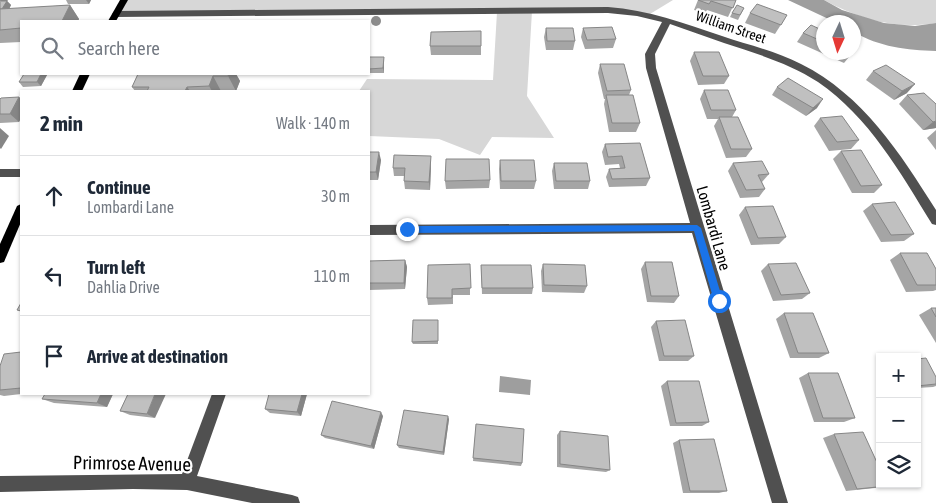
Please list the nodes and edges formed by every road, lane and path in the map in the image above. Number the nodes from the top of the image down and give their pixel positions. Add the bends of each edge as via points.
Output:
1 (124, 0) edge
2 (114, 17) edge
3 (667, 21) junction
4 (85, 75) edge
5 (77, 90) edge
6 (20, 172) edge
7 (0, 173) edge
8 (936, 199) edge
9 (923, 200) junction
10 (20, 211) edge
11 (936, 220) edge
12 (697, 228) junction
13 (370, 230) edge
14 (0, 258) edge
15 (218, 395) edge
16 (187, 482) junction
17 (0, 484) edge
18 (292, 503) edge
19 (780, 503) edge

1 - 2 main road
2 - 3 street, William Street via 453,7 625,11 650,14
3 - 9 street, William Street via 784,60 831,86 871,123
3 - 12 street, Lombardi Lane via 650,54 651,68
4 - 5 main road
6 - 7 street
8 - 9 street
9 - 11 street, William Street
10 - 14 main road
12 - 13 street
12 - 19 street, Lombardi Lane
15 - 16 street
16 - 17 street, Primrose Avenue
16 - 18 street, Primrose Avenue

